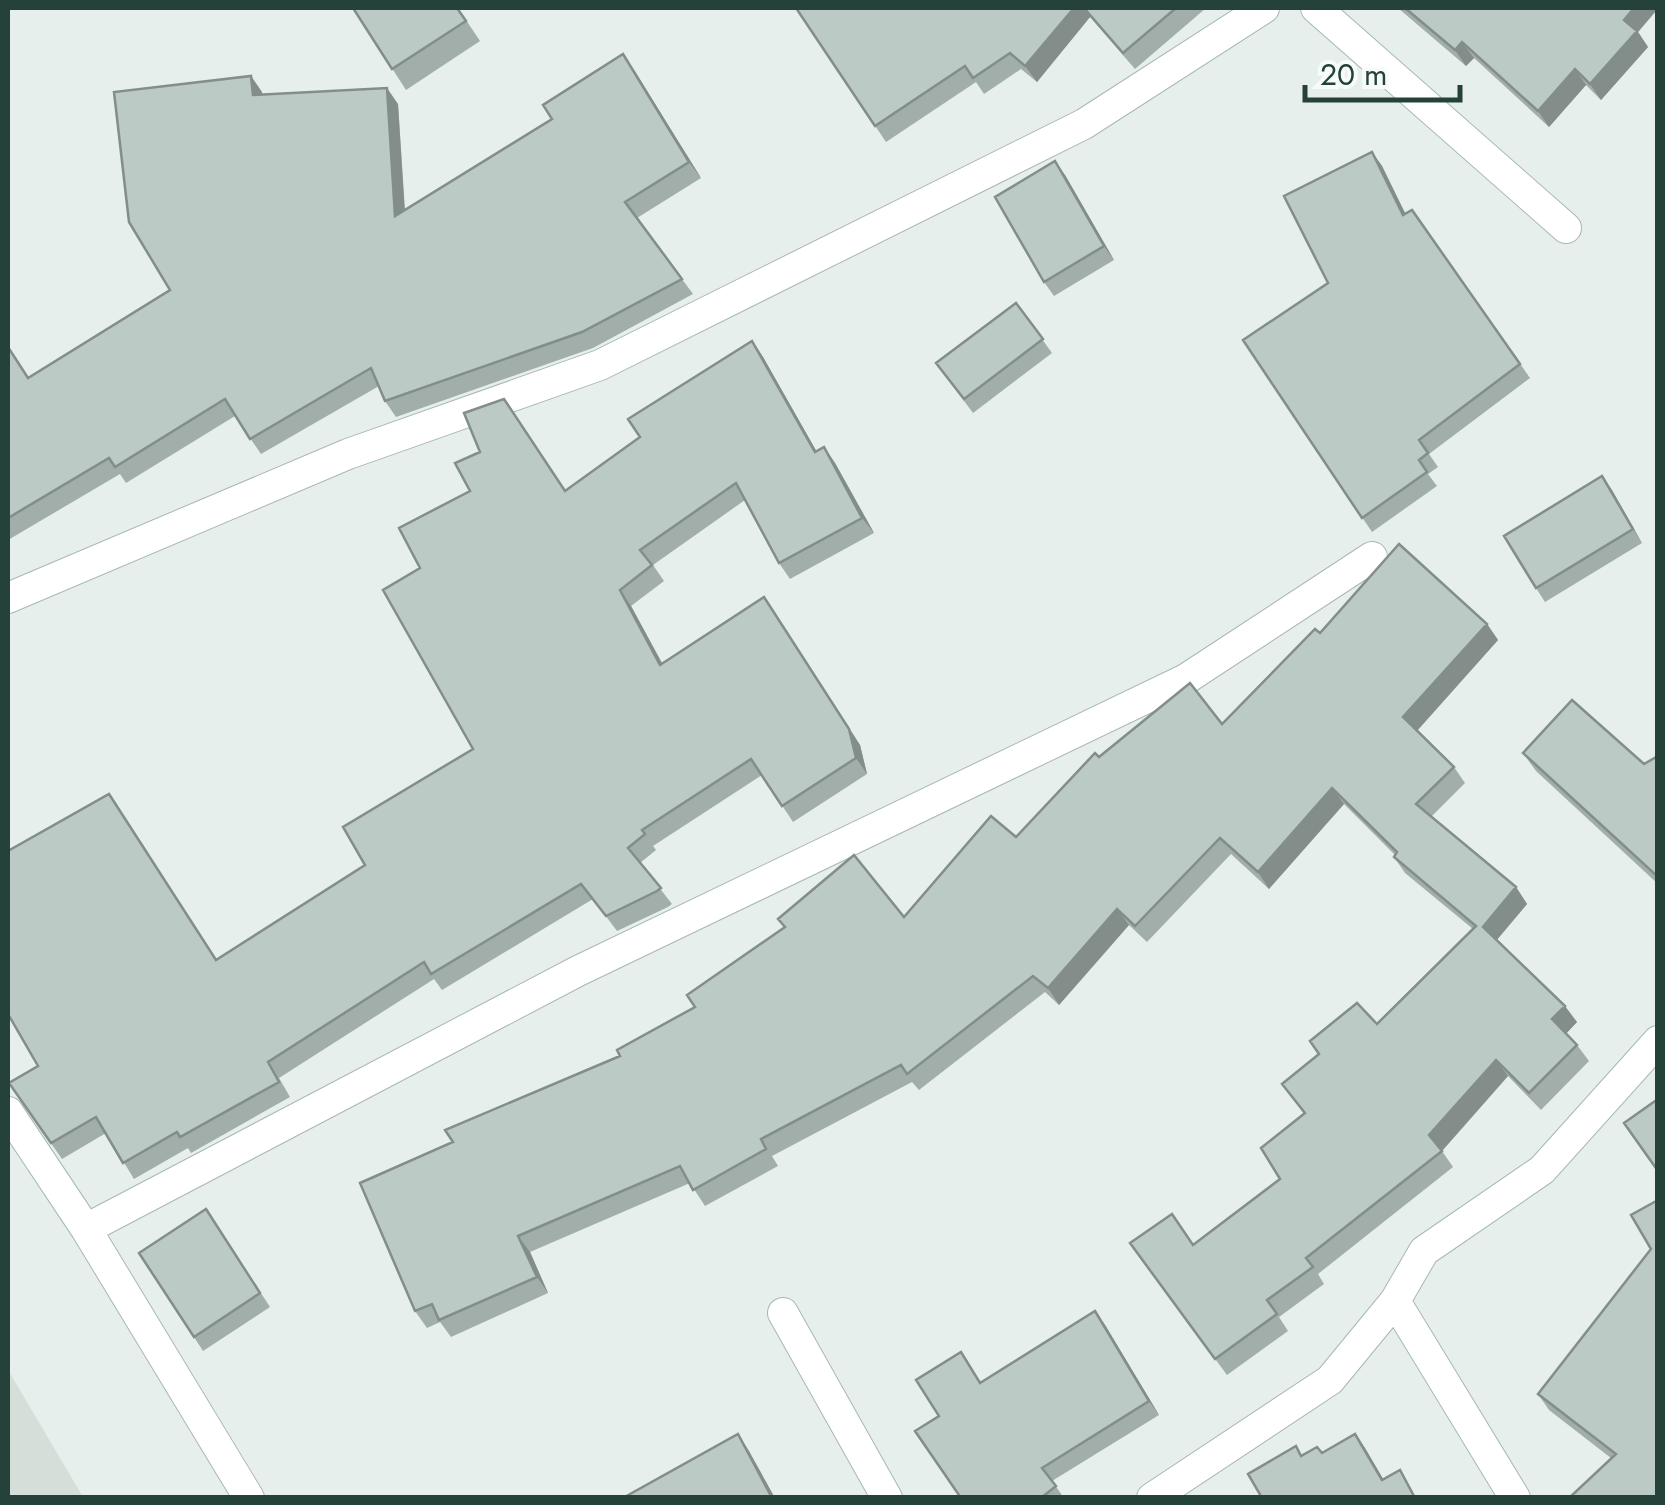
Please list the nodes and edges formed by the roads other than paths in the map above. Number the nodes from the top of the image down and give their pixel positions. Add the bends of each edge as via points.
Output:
1 (1264, 8) edge
2 (1316, 8) edge
3 (1566, 228) dead end
4 (1372, 558) dead end
5 (8, 598) edge
6 (1658, 1041) edge
7 (8, 1112) edge
8 (86, 1229) junction
9 (1395, 1301) junction
10 (783, 1314) dead end
11 (249, 1498) edge
12 (887, 1498) edge
13 (1152, 1498) edge
14 (1514, 1498) edge

1 - 5 street via 1084,124 600,366 348,454
2 - 3 street
4 - 8 street via 1186,679 578,971
6 - 9 street via 1542,1170 1424,1251
7 - 8 street
8 - 11 street
9 - 13 street via 1330,1380
9 - 14 street
10 - 12 street

